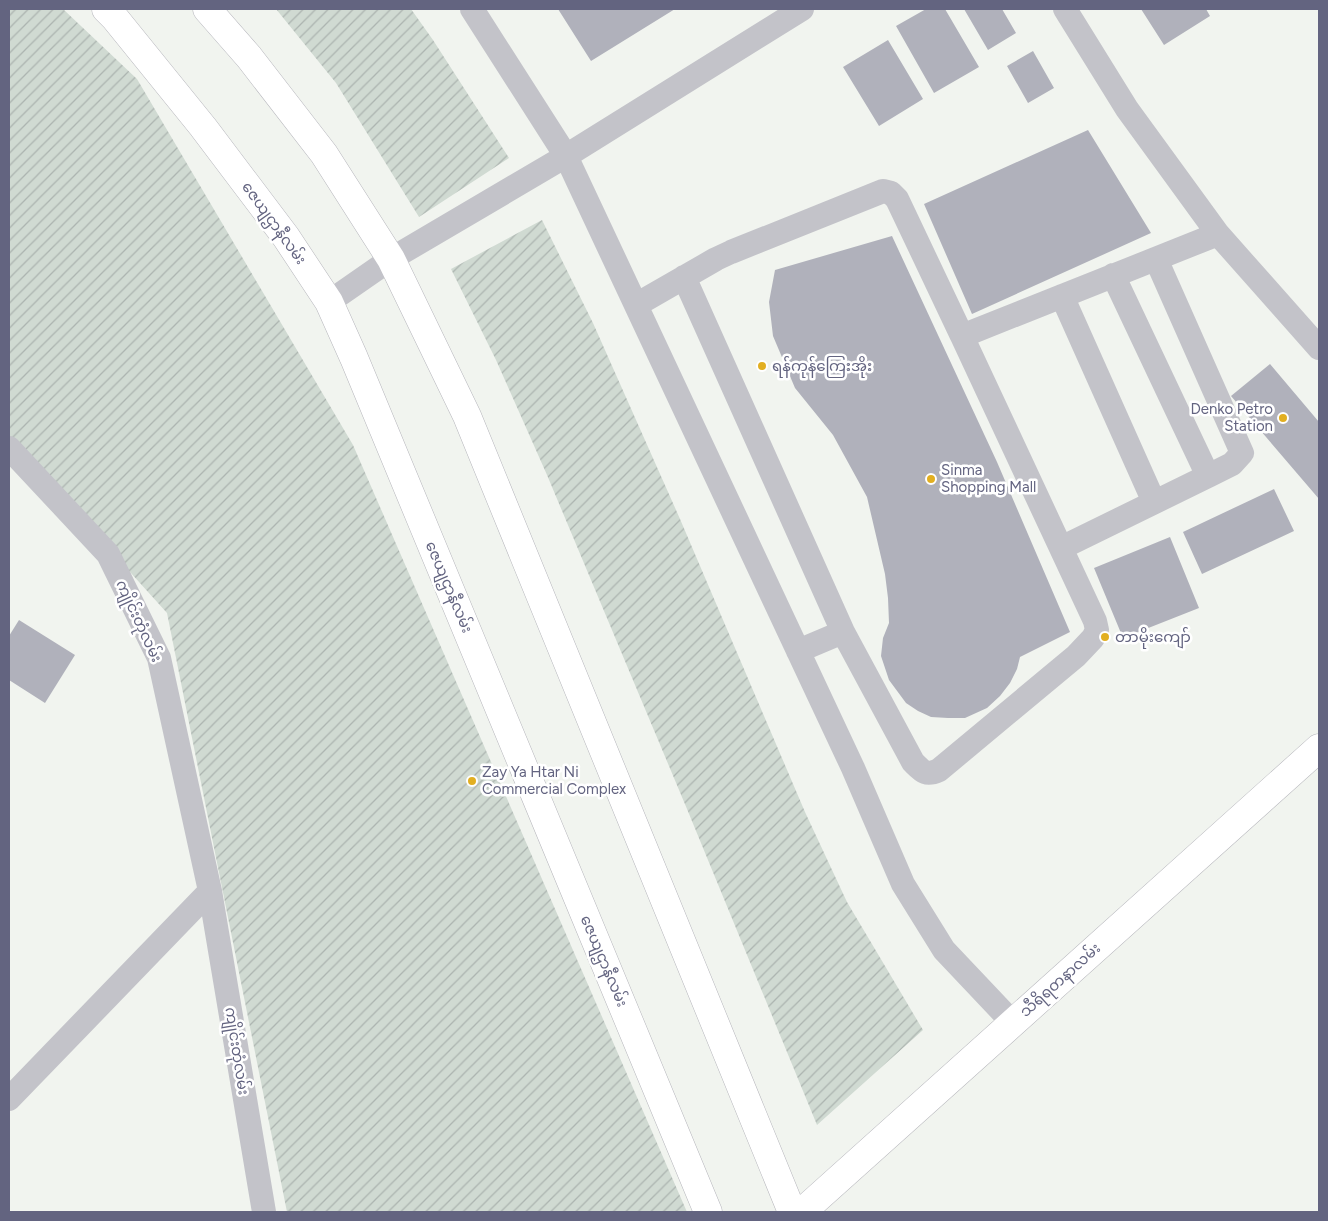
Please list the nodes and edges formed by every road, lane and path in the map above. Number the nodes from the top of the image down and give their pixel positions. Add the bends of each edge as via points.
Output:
1 (106, 9) edge
2 (207, 9) edge
3 (472, 9) edge
4 (802, 9) edge
5 (1065, 9) edge
6 (566, 156) junction
7 (1218, 234) junction
8 (392, 259) junction
9 (1156, 259) junction
10 (1113, 275) junction
11 (684, 278) junction
12 (1062, 296) junction
13 (329, 302) junction
14 (636, 305) junction
15 (962, 336) junction
16 (1319, 348) edge
17 (9, 448) edge
18 (1208, 476) junction
19 (1154, 502) junction
20 (1061, 548) junction
21 (843, 632) junction
22 (798, 651) junction
23 (1319, 748) edge
24 (210, 890) junction
25 (1013, 1023) junction
26 (9, 1099) edge
27 (264, 1212) edge
28 (708, 1212) edge
29 (792, 1212) edge
30 (802, 1212) edge

1 - 13 main road, ဇေယျဌာနီလမ်း via 203,127 286,237
2 - 8 main road via 249,57 324,154
3 - 6 street
4 - 6 street
5 - 7 street via 1127,109
6 - 8 street
6 - 14 street
7 - 9 street
7 - 16 street
8 - 13 street
8 - 29 main road via 466,416
9 - 10 street
9 - 18 street via 1242,453 1232,464
10 - 12 street
10 - 18 street
11 - 14 street
11 - 15 street via 731,252 883,191 897,199
11 - 21 street
12 - 15 street
12 - 19 street
13 - 28 main road, ဇေယျဌာနီလမ်း
14 - 22 street
15 - 20 street
17 - 24 street, ကျိုင်းတုံလမ်း via 108,554 159,658
18 - 19 street
19 - 20 street
20 - 21 street via 1095,621 1097,630 1093,638 1076,656 940,770 931,774 921,771 913,762
21 - 22 street
22 - 25 street via 903,884 944,950
23 - 25 main road, သီရိရတနာလမ်း
24 - 26 street
24 - 27 street, ကျိုင်းတုံလမ်း
25 - 30 main road, သီရိရတနာလမ်း

